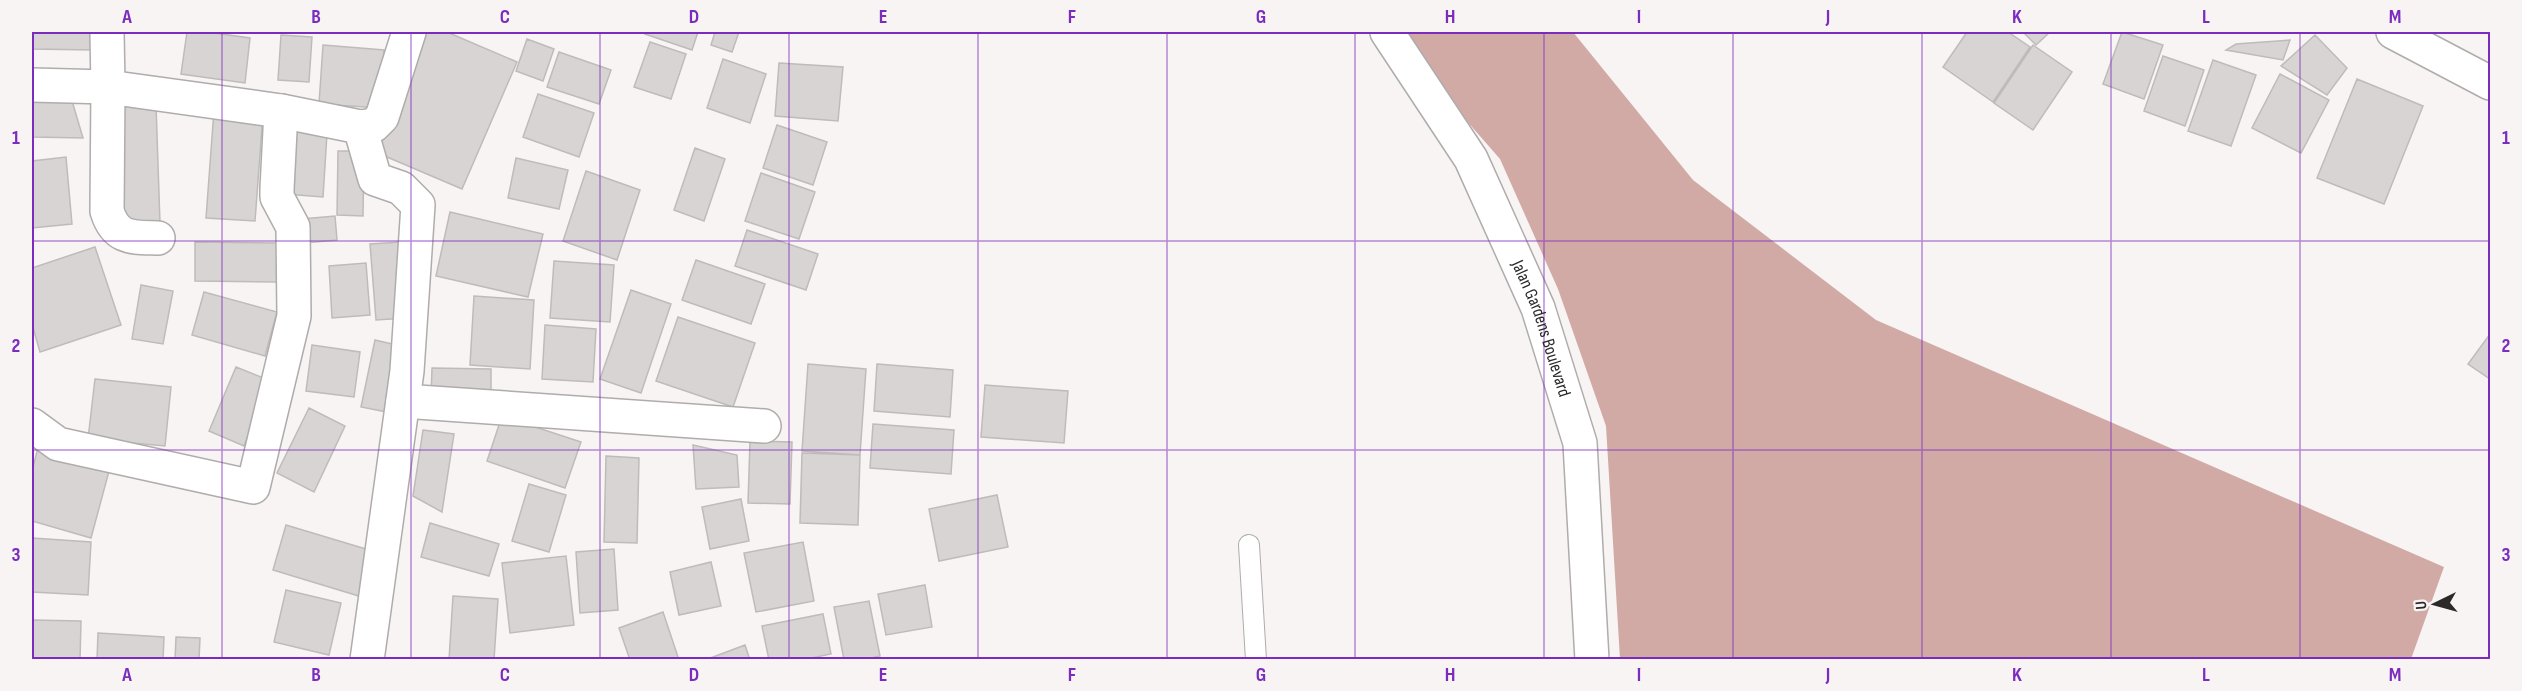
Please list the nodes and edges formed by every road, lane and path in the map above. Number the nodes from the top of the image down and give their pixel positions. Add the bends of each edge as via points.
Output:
1 (107, 32) edge
2 (409, 32) edge
3 (1387, 32) edge
4 (2393, 32) edge
5 (2490, 83) edge
6 (32, 85) edge
7 (108, 87) junction
8 (281, 111) junction
9 (360, 127) junction
10 (158, 238) dead end
11 (403, 401) junction
12 (32, 425) edge
13 (764, 426) dead end
14 (1249, 545) dead end
15 (368, 660) edge
16 (1256, 660) edge
17 (1592, 660) edge

1 - 7 street
2 - 9 street via 382,117 374,125
3 - 17 street, Jalan Gardens Boulevard via 1471,159 1538,308 1580,443
4 - 5 street
6 - 7 street
7 - 8 street
7 - 10 street via 110,221 130,237
8 - 9 street
8 - 12 street via 277,189 293,227 294,316 253,487 58,444
9 - 11 street via 375,179 401,188 418,205
11 - 13 street
11 - 15 street
14 - 16 lane

